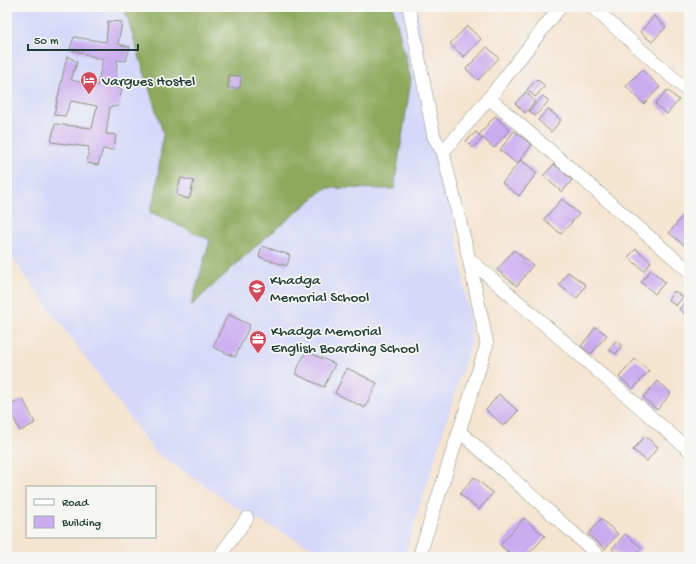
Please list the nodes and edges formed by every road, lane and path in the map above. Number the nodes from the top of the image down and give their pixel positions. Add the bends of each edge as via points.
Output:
1 (409, 7) edge
2 (560, 7) edge
3 (592, 7) edge
4 (689, 92) edge
5 (489, 98) junction
6 (443, 152) junction
7 (469, 259) junction
8 (689, 271) edge
9 (459, 431) junction
10 (689, 450) edge
11 (247, 518) dead end
12 (219, 557) edge
13 (419, 557) edge
14 (600, 557) edge

1 - 6 street via 434,137
2 - 5 street
3 - 4 street
5 - 6 street
5 - 8 street
6 - 7 street
7 - 9 street via 487,344
7 - 10 street
9 - 13 street
9 - 14 street
11 - 12 street

